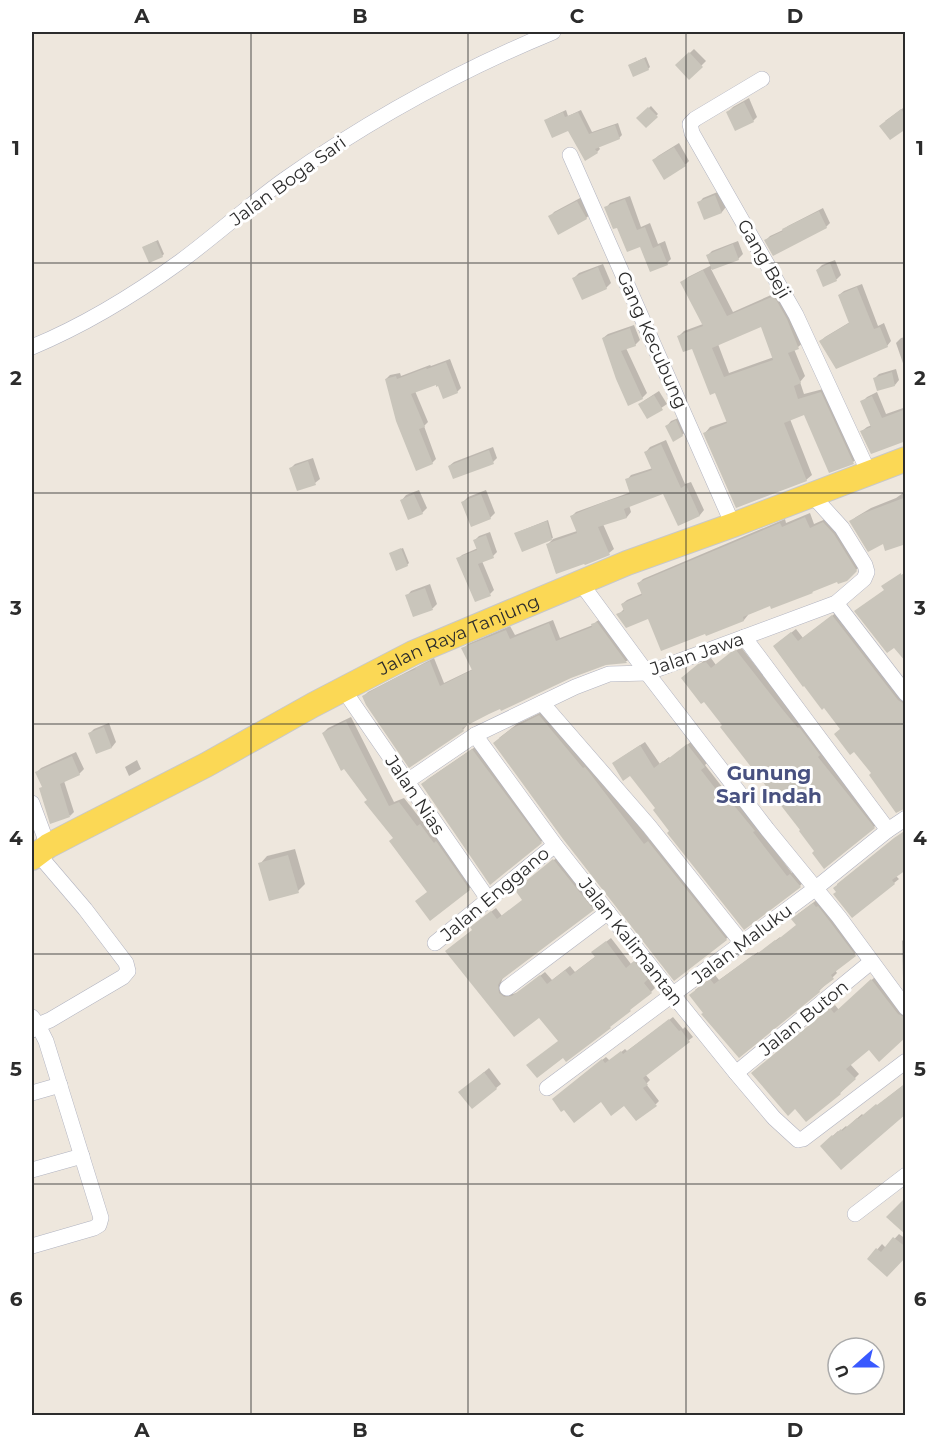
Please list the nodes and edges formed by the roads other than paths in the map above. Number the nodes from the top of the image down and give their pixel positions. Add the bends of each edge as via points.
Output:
1 (553, 32) edge
2 (762, 80) dead end
3 (570, 155) dead end
4 (32, 347) edge
5 (906, 459) edge
6 (869, 473) junction
7 (812, 495) junction
8 (733, 525) junction
9 (580, 582) junction
10 (836, 603) junction
11 (744, 637) junction
12 (647, 673) junction
13 (343, 689) junction
14 (906, 694) edge
15 (542, 703) junction
16 (475, 735) junction
17 (406, 783) junction
18 (32, 803) edge
19 (906, 818) edge
20 (888, 830) junction
21 (555, 844) junction
22 (39, 852) edge
23 (816, 888) junction
24 (488, 899) junction
25 (608, 912) junction
26 (435, 943) dead end
27 (742, 943) junction
28 (871, 962) junction
29 (507, 987) dead end
30 (673, 995) junction
31 (906, 1008) edge
32 (34, 1024) edge
33 (906, 1061) edge
34 (736, 1073) junction
35 (60, 1085) junction
36 (547, 1088) dead end
37 (32, 1093) edge
38 (82, 1156) junction
39 (32, 1170) edge
40 (906, 1175) edge
41 (855, 1214) dead end
42 (32, 1246) edge

1 - 4 street, Jalan Boga Sari via 483,63 360,130 283,181 154,280 96,316
2 - 6 street, Gang Beji via 694,119 690,124 692,133 796,315
3 - 8 street, Gang Kecubung
5 - 6 main road, Jalan Raya Tanjung
6 - 7 main road, Jalan Raya Tanjung
7 - 8 main road, Jalan Raya Tanjung
7 - 10 street, Jalan Jawa via 842,528 866,565 864,579
8 - 9 main road, Jalan Raya Tanjung
9 - 12 street
9 - 13 main road, Jalan Raya Tanjung via 413,653
10 - 11 street, Jalan Jawa
10 - 14 street
11 - 12 street, Jalan Jawa
11 - 20 street
12 - 15 street, Jalan Jawa via 609,674
12 - 23 street
13 - 17 street, Jalan Nias
13 - 22 main road, Jalan Raya Tanjung
15 - 16 street, Jalan Jawa
15 - 27 street via 650,826
16 - 17 street, Jalan Jawa
16 - 21 street, Jalan Kalimantan
17 - 24 street, Jalan Nias
18 - 22 street
19 - 20 street, Jalan Maluku
20 - 23 street, Jalan Maluku
21 - 24 street, Jalan Enggano
21 - 25 street, Jalan Kalimantan
22 - 32 street via 126,963 128,971 50,1020
23 - 27 street, Jalan Maluku
23 - 28 street
24 - 26 street, Jalan Enggano
25 - 29 street
25 - 30 street, Jalan Kalimantan
27 - 30 street, Jalan Maluku
28 - 31 street
28 - 34 street, Jalan Buton
30 - 34 street, Jalan Kalimantan
30 - 36 street, Jalan Maluku
32 - 35 street via 46,1041
33 - 34 street, Jalan Kalimantan via 803,1140 798,1140 774,1118
35 - 37 street
35 - 38 street
38 - 39 street
38 - 42 street via 101,1218 99,1225
40 - 41 street

